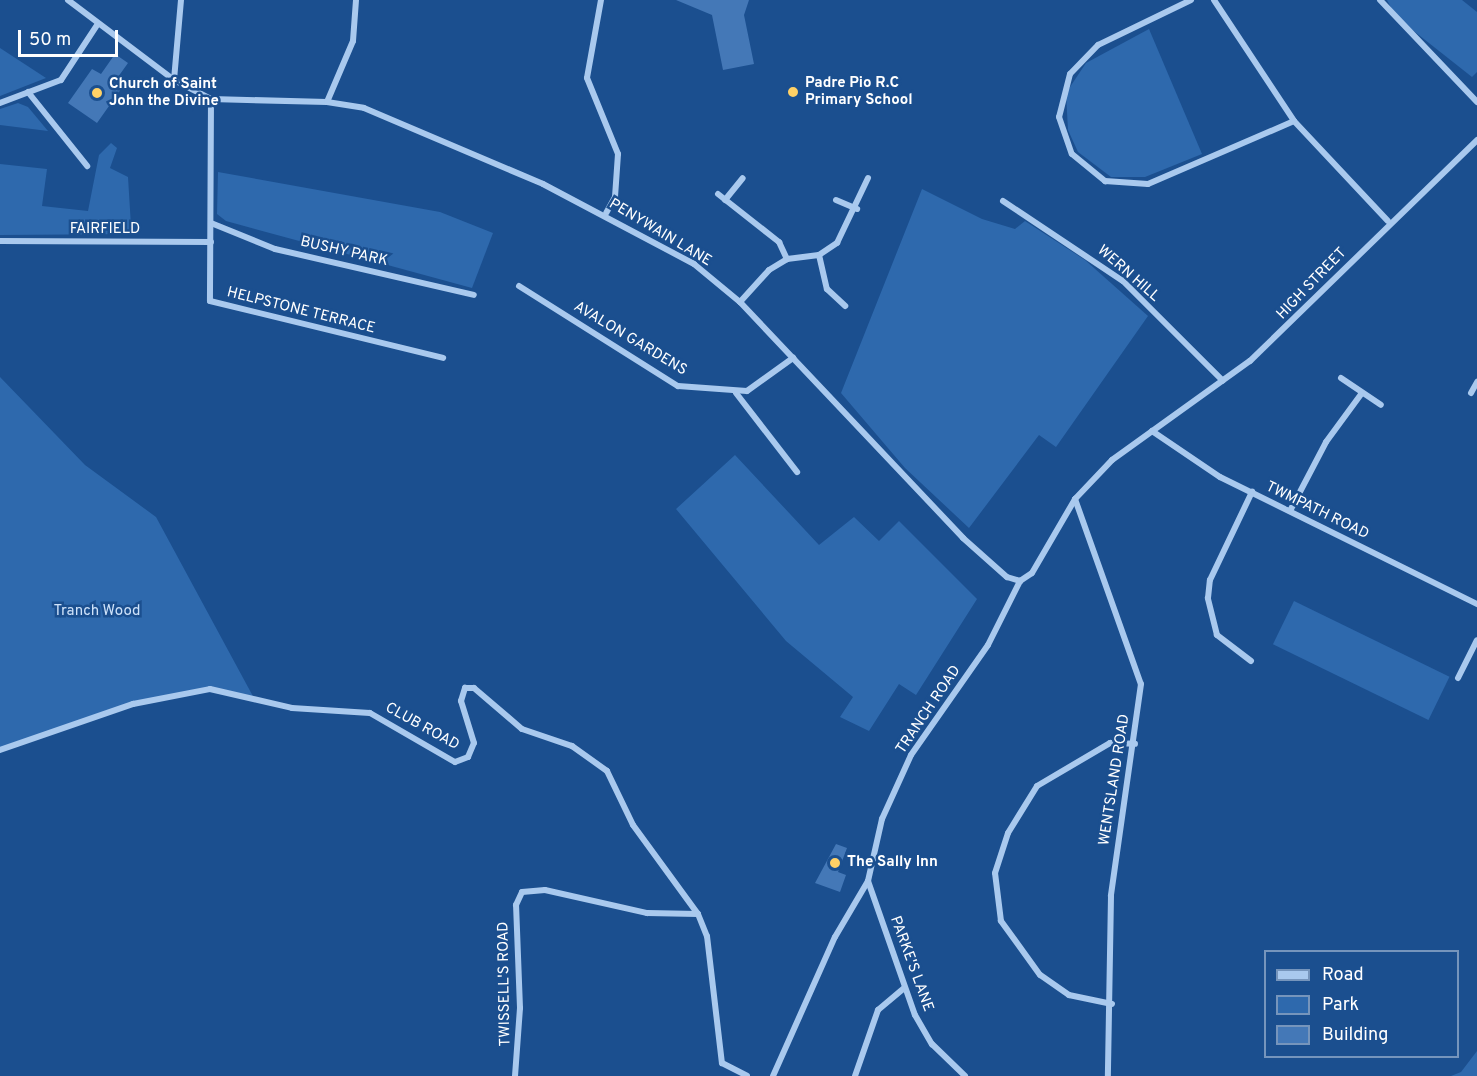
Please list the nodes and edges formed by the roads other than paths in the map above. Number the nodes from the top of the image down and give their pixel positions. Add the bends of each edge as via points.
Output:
1 (68, 0) edge
2 (180, 0) edge
3 (356, 0) edge
4 (601, 0) edge
5 (1191, 0) edge
6 (1214, 0) edge
7 (1380, 0) edge
8 (97, 26) junction
9 (174, 80) junction
10 (28, 92) junction
11 (211, 99) junction
12 (327, 102) junction
13 (1477, 102) edge
14 (0, 103) edge
15 (1294, 121) junction
16 (1477, 140) edge
17 (87, 166) dead end
18 (742, 178) dead end
19 (868, 178) dead end
20 (718, 194) dead end
21 (725, 200) junction
22 (836, 200) dead end
23 (1003, 201) dead end
24 (856, 209) junction
25 (606, 213) junction
26 (1388, 221) junction
27 (211, 223) junction
28 (0, 241) edge
29 (211, 243) junction
30 (819, 255) junction
31 (787, 259) junction
32 (519, 286) dead end
33 (474, 295) dead end
34 (740, 302) junction
35 (845, 306) dead end
36 (443, 358) dead end
37 (793, 358) junction
38 (1341, 378) dead end
39 (1222, 381) junction
40 (1477, 382) edge
41 (736, 393) junction
42 (1362, 393) junction
43 (1471, 393) dead end
44 (1381, 405) dead end
45 (1152, 431) junction
46 (797, 472) dead end
47 (1252, 492) junction
48 (1075, 499) junction
49 (1290, 511) junction
50 (1020, 581) junction
51 (1477, 604) edge
52 (1477, 640) edge
53 (1251, 661) dead end
54 (1458, 678) dead end
55 (1136, 744) junction
56 (0, 750) edge
57 (868, 881) junction
58 (698, 914) junction
59 (904, 988) junction
60 (1112, 1004) junction
61 (515, 1076) edge
62 (747, 1076) edge
63 (773, 1076) edge
64 (855, 1076) edge
65 (965, 1076) edge
66 (1108, 1076) edge

1 - 8 street
2 - 9 street
3 - 12 street via 353,41
4 - 25 street via 587,78 618,154 615,197
5 - 15 street via 1098,45 1070,74 1059,117 1072,154 1105,181 1148,184
6 - 15 street
7 - 13 street
8 - 9 street
8 - 10 street via 60,80
9 - 11 street
10 - 14 street
10 - 17 street
11 - 12 street, PENYWAIN LANE
11 - 27 street, HELPSTONE TERRACE
12 - 25 street, PENYWAIN LANE via 403,122
15 - 26 street
16 - 26 street, HIGH STREET
18 - 21 street
19 - 24 street
20 - 21 street
21 - 31 street via 778,242
22 - 24 street
23 - 39 street, WERN HILL via 1123,281
24 - 30 street via 837,243
25 - 34 street, PENYWAIN LANE via 694,264
26 - 39 street, HIGH STREET via 1288,327
27 - 29 street, HELPSTONE TERRACE
27 - 33 street, BUSHY PARK via 275,249
28 - 29 street, FAIRFIELD
29 - 36 street, HELPSTONE TERRACE via 210,301
30 - 31 street
30 - 35 street via 827,289
31 - 34 street via 769,270
32 - 41 street, AVALON GARDENS via 678,386
34 - 37 street, PENYWAIN LANE
37 - 41 street
37 - 50 street, PENYWAIN LANE via 963,538 1007,577
38 - 42 street
39 - 45 street, HIGH STREET
40 - 43 street
41 - 46 street
42 - 44 street
42 - 49 street via 1326,442
45 - 47 street, TWMPATH ROAD via 1184,456
45 - 48 street, TRANCH ROAD via 1112,460
47 - 49 street, TWMPATH ROAD
47 - 53 street via 1210,580 1208,598 1217,634
48 - 50 street, TRANCH ROAD via 1032,573
48 - 55 street, WENTSLAND ROAD via 1141,684
49 - 51 street, TWMPATH ROAD
50 - 57 street, TRANCH ROAD via 988,645 911,755 882,819
52 - 54 street
55 - 60 street, WENTSLAND ROAD via 1111,896
55 - 60 street via 1110,743 1037,786 1008,833 995,873 1001,921 1040,975 1069,995
56 - 58 street, CLUB ROAD via 133,704 210,689 292,708 370,713 454,762 468,757 474,743 461,701 465,688 474,688 522,729 592,756 623,797 653,856
57 - 59 street, PARKE'S LANE
57 - 63 street, TRANCH ROAD via 835,937
58 - 61 street, TWISSELL'S ROAD via 647,913 545,890 522,892 516,905 520,1008
58 - 62 street, CLUB ROAD via 708,936 722,1063
59 - 64 street via 878,1010
59 - 65 street, PARKE'S LANE via 932,1044
60 - 66 street, WENTSLAND ROAD

